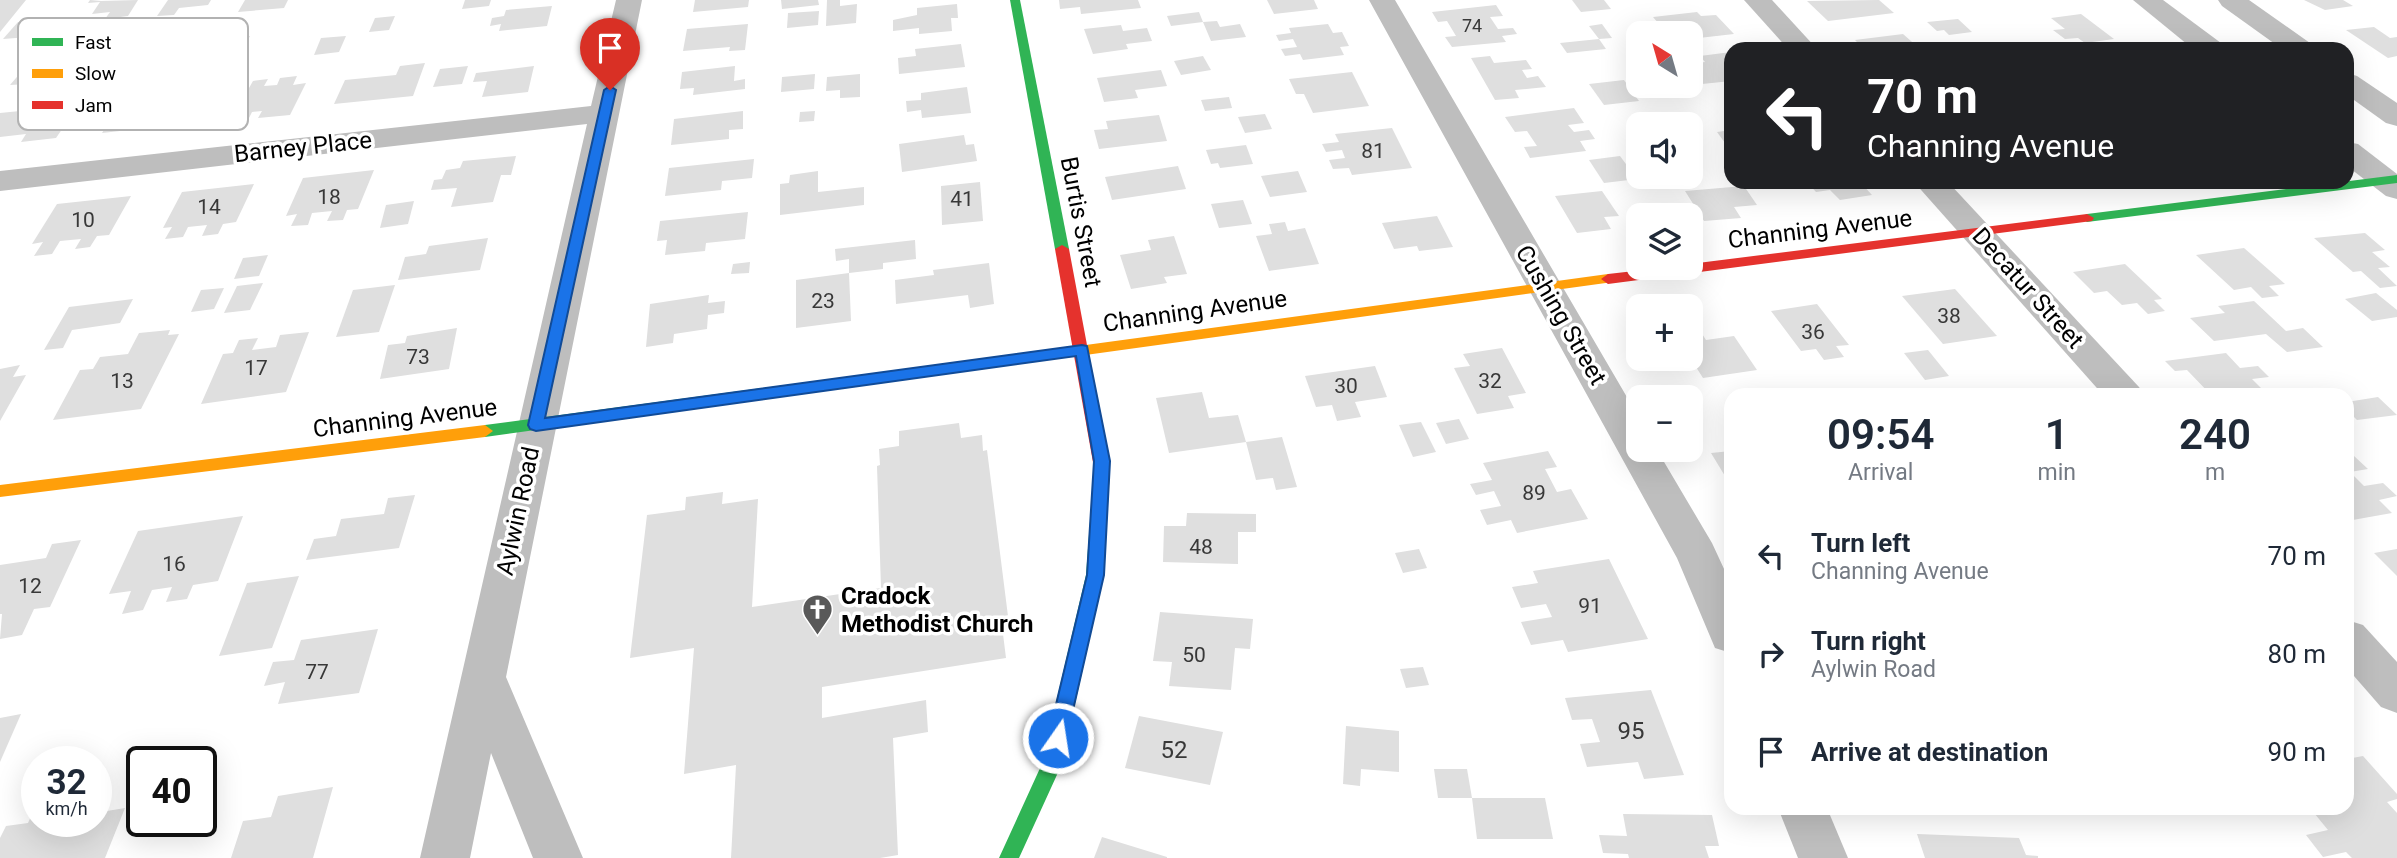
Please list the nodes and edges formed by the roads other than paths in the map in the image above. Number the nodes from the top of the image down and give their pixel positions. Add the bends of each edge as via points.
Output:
1 (629, 0) edge
2 (1015, 0) edge
3 (1382, 0) edge
4 (1757, 0) edge
5 (2146, 0) edge
6 (2231, 0) edge
7 (1797, 42) edge
8 (2202, 42) edge
9 (2290, 42) edge
10 (2354, 87) edge
11 (606, 113) junction
12 (2397, 117) edge
13 (2354, 156) edge
14 (0, 181) edge
15 (2393, 182) edge
16 (2354, 187) edge
17 (1937, 189) edge
18 (2336, 189) edge
19 (1978, 233) junction
20 (1545, 287) junction
21 (1082, 350) junction
22 (2119, 388) edge
23 (536, 425) junction
24 (0, 491) edge
25 (1724, 619) edge
26 (2354, 646) edge
27 (483, 675) junction
28 (2397, 694) edge
29 (1805, 815) edge
30 (445, 858) edge
31 (558, 858) edge
32 (1009, 858) edge
33 (1823, 858) edge

1 - 11 street, Aylwin Road
2 - 21 street, Burtis Street
3 - 20 street, Cushing Street
4 - 7 street
5 - 8 street
6 - 9 street
10 - 12 street
11 - 14 street, Barney Place
11 - 23 street, Aylwin Road
13 - 15 street
15 - 16 street, Channing Avenue
17 - 19 street, Decatur Street
18 - 19 street, Channing Avenue
19 - 20 street, Channing Avenue
19 - 22 street, Decatur Street
20 - 21 street, Channing Avenue
20 - 25 street, Cushing Street via 1697,555
21 - 23 street, Channing Avenue
21 - 32 street, Burtis Street via 1102,461 1096,575 1051,766
23 - 24 street, Channing Avenue
23 - 27 street, Aylwin Road
26 - 28 street
27 - 30 street, Aylwin Road
27 - 31 street
29 - 33 street

